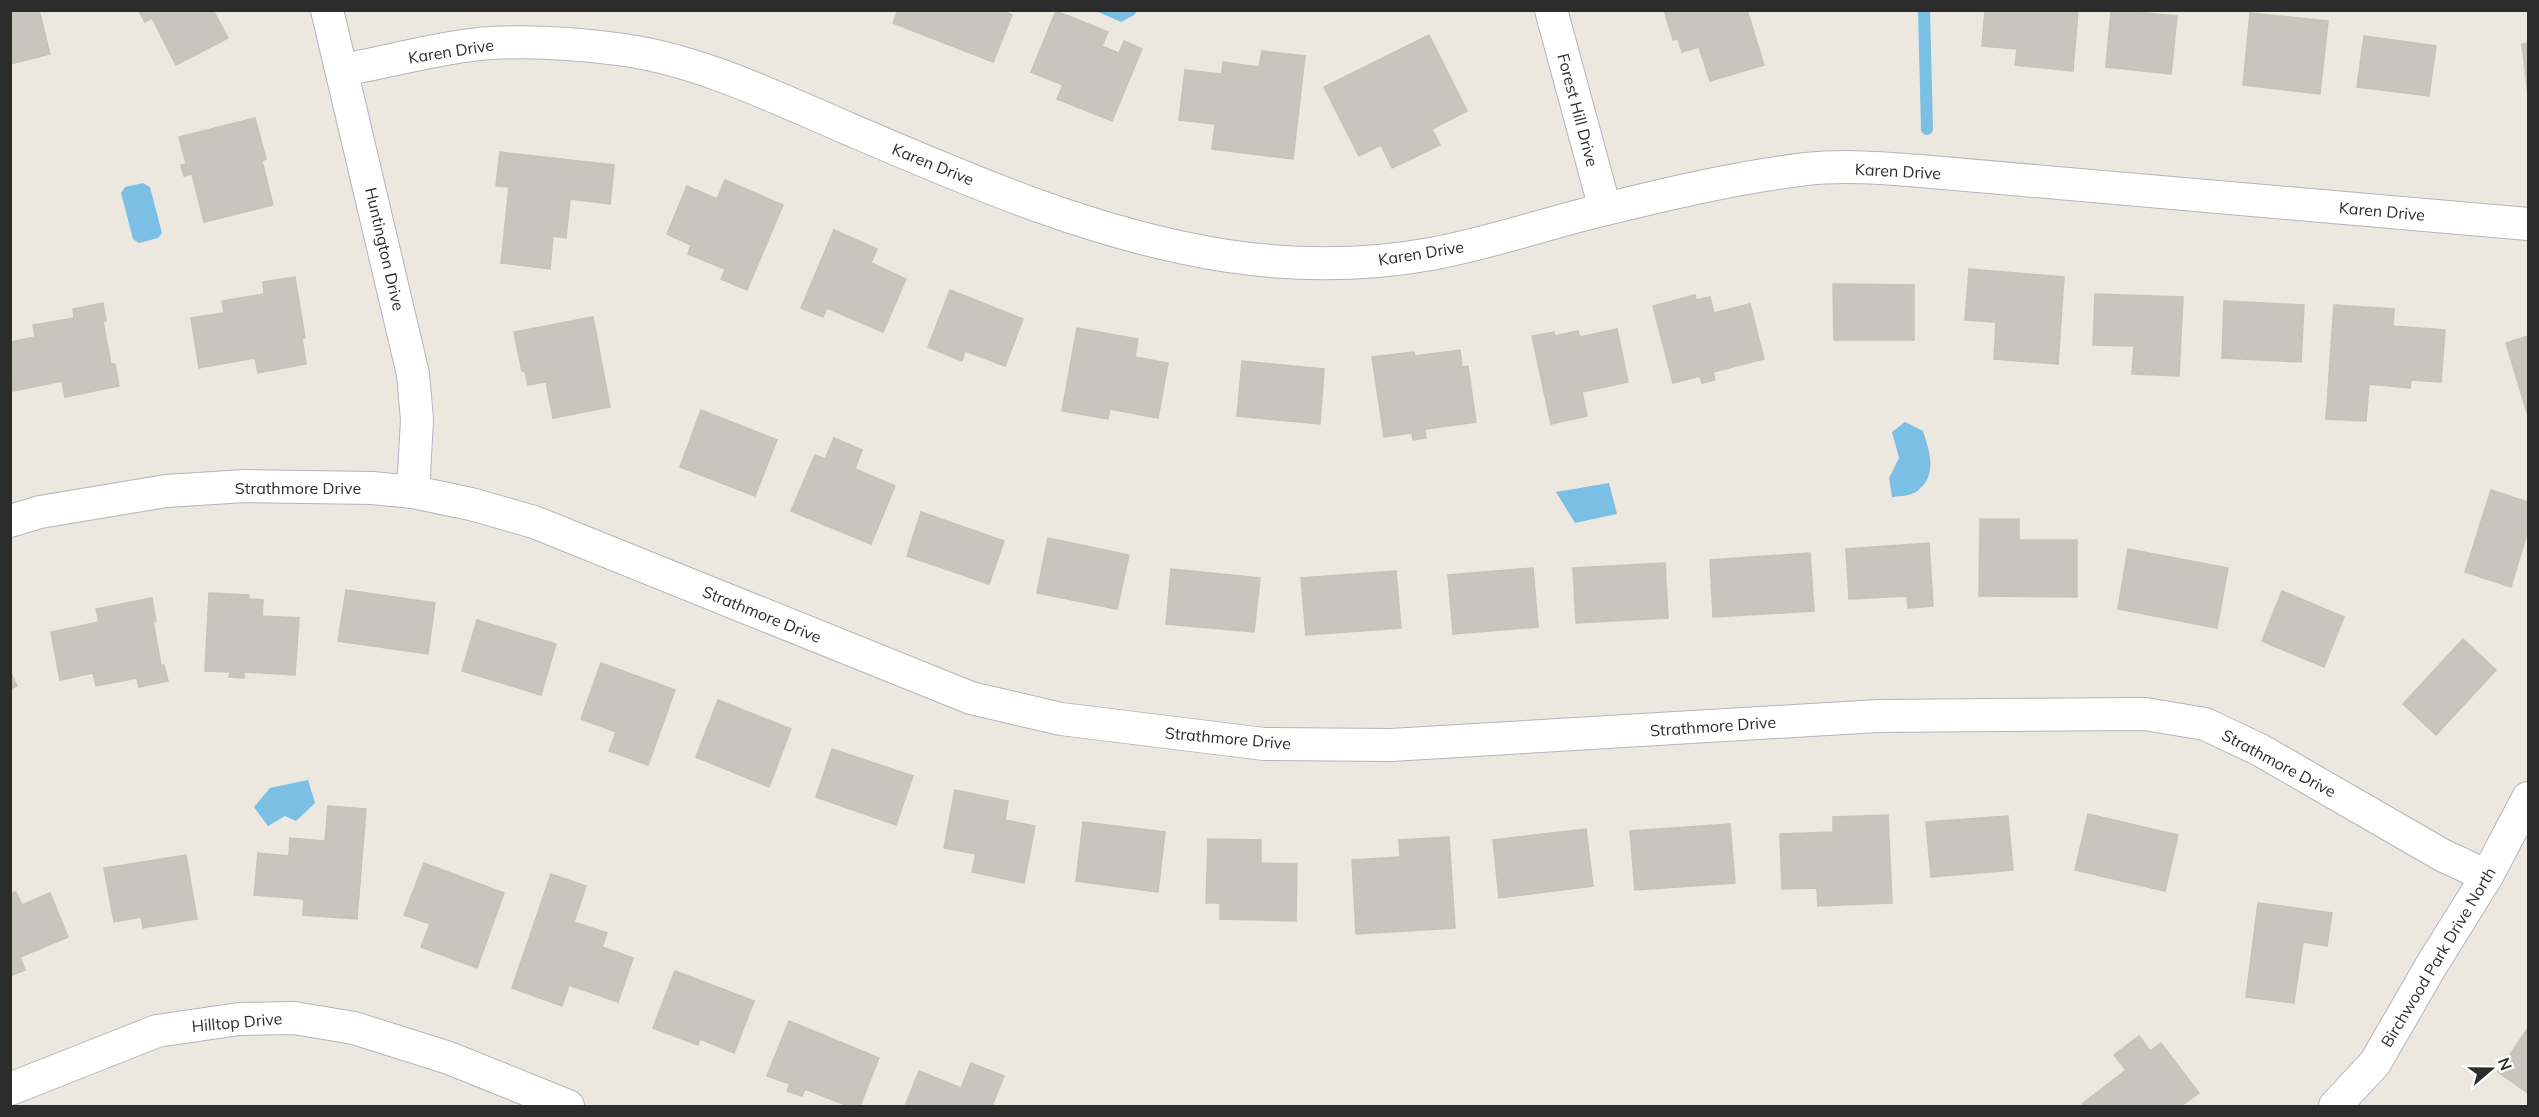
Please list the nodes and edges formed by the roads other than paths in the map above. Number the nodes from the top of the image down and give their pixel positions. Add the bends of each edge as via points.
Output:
1 (327, 10) edge
2 (1551, 10) edge
3 (342, 70) junction
4 (1605, 209) junction
5 (2529, 224) edge
6 (413, 492) junction
7 (10, 521) edge
8 (2529, 798) edge
9 (2487, 876) junction
10 (10, 1089) edge
11 (567, 1107) edge
12 (2335, 1107) edge

1 - 3 street, Huntington Drive
2 - 4 street, Forest Hill Drive
3 - 4 street, Karen Drive via 476,44 521,42 621,49 717,75 1004,194 1134,234 1230,256 1344,264 1387,260 1482,243
3 - 6 street, Huntington Drive via 412,374 417,420
4 - 5 street, Karen Drive via 1764,176 1809,169 1867,167
6 - 7 street, Strathmore Drive via 245,486 166,491 40,512
6 - 9 street, Strathmore Drive via 534,522 971,698 1061,719 1264,744 1391,746 1878,716 2145,714 2205,724 2260,750 2442,855
8 - 9 street, Birchwood Park Drive North
9 - 12 street, Birchwood Park Drive North via 2374,1063
10 - 11 street, Hilltop Drive via 158,1031 239,1019 294,1017 354,1028 449,1058

